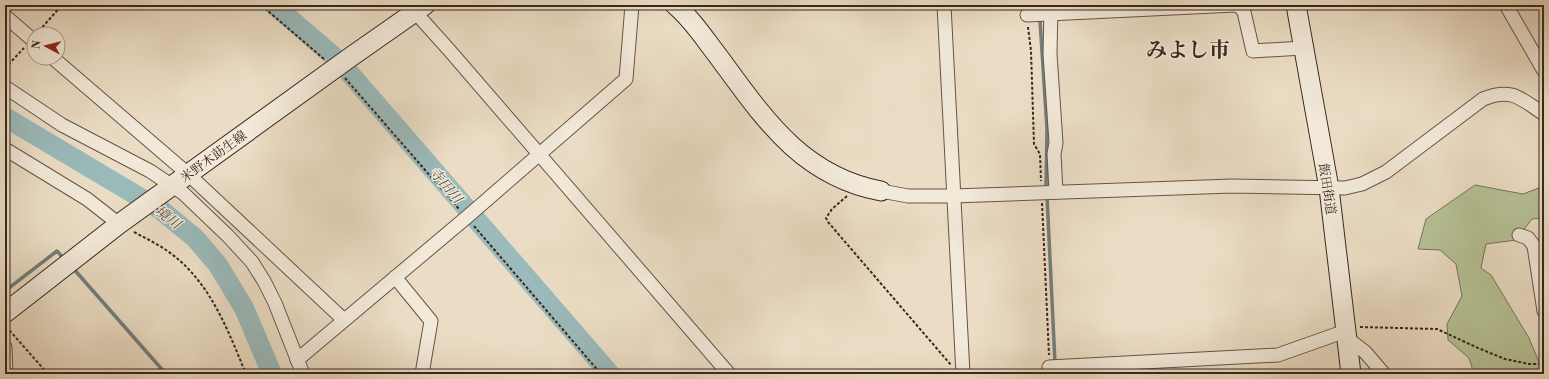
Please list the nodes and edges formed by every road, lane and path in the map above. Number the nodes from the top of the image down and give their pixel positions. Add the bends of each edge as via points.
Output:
1 (62, 5) edge
2 (261, 5) edge
3 (632, 5) edge
4 (675, 5) edge
5 (944, 5) edge
6 (1296, 5) edge
7 (1506, 5) edge
8 (1165, 7) edge
9 (420, 9) edge
10 (1050, 11) edge
11 (1028, 15) dead end
12 (5, 16) edge
13 (44, 26) edge
14 (26, 32) edge
15 (26, 46) edge
16 (1303, 48) junction
17 (63, 66) edge
18 (5, 68) edge
19 (336, 68) junction
20 (1544, 71) edge
21 (5, 87) edge
22 (1544, 114) edge
23 (5, 149) edge
24 (538, 154) junction
25 (188, 174) junction
26 (857, 185) junction
27 (172, 186) junction
28 (1329, 188) junction
29 (881, 191) joint
30 (1056, 192) junction
31 (954, 196) junction
32 (467, 217) junction
33 (119, 224) junction
34 (1519, 236) dead end
35 (395, 277) junction
36 (1544, 311) edge
37 (5, 313) edge
38 (344, 320) junction
39 (1347, 333) junction
40 (5, 334) edge
41 (5, 347) edge
42 (297, 360) junction
43 (1544, 364) edge
44 (1049, 367) dead end
45 (6, 374) edge
46 (48, 374) edge
47 (246, 374) edge
48 (303, 374) edge
49 (422, 374) edge
50 (601, 374) edge
51 (729, 374) edge
52 (963, 374) edge
53 (1351, 374) edge
54 (1384, 374) edge

1 - 13 path
2 - 19 path
3 - 24 street via 626,79
4 - 26 main road via 793,150 816,166
5 - 31 street
6 - 16 main road, 飯田街道
7 - 20 street
8 - 10 street
8 - 16 street via 1238,6 1244,12 1253,51
9 - 19 main road, 米野木莇生線
9 - 24 street via 450,51
10 - 11 street
10 - 30 street
12 - 14 street
15 - 18 path
16 - 28 main road, 飯田街道
17 - 25 street
19 - 25 main road, 米野木莇生線
19 - 32 path
21 - 27 street via 62,125 150,171
22 - 28 street via 1515,95 1496,94 1484,99 1386,172 1362,184
23 - 33 street via 87,198
24 - 32 street
24 - 51 street
25 - 27 main road, 米野木莇生線
25 - 38 street
26 - 29 main road
26 - 52 path via 832,209 826,218 828,222 956,371
27 - 33 main road, 米野木莇生線
27 - 42 street via 183,193 252,262 275,302
28 - 30 street via 1232,186
28 - 39 main road, 飯田街道
29 - 31 street via 908,196
30 - 31 street
31 - 52 street
32 - 35 street
32 - 50 path
33 - 37 main road, 米野木莇生線
33 - 47 path via 166,249 186,266 219,312
34 - 36 street via 1528,238 1534,246
35 - 38 street
35 - 49 street via 431,321
38 - 42 street
39 - 43 path via 1437,329 1505,359
39 - 44 street via 1340,333 1278,355
39 - 53 main road, 飯田街道
39 - 54 street
40 - 46 path via 10,331
41 - 45 street
42 - 48 street

